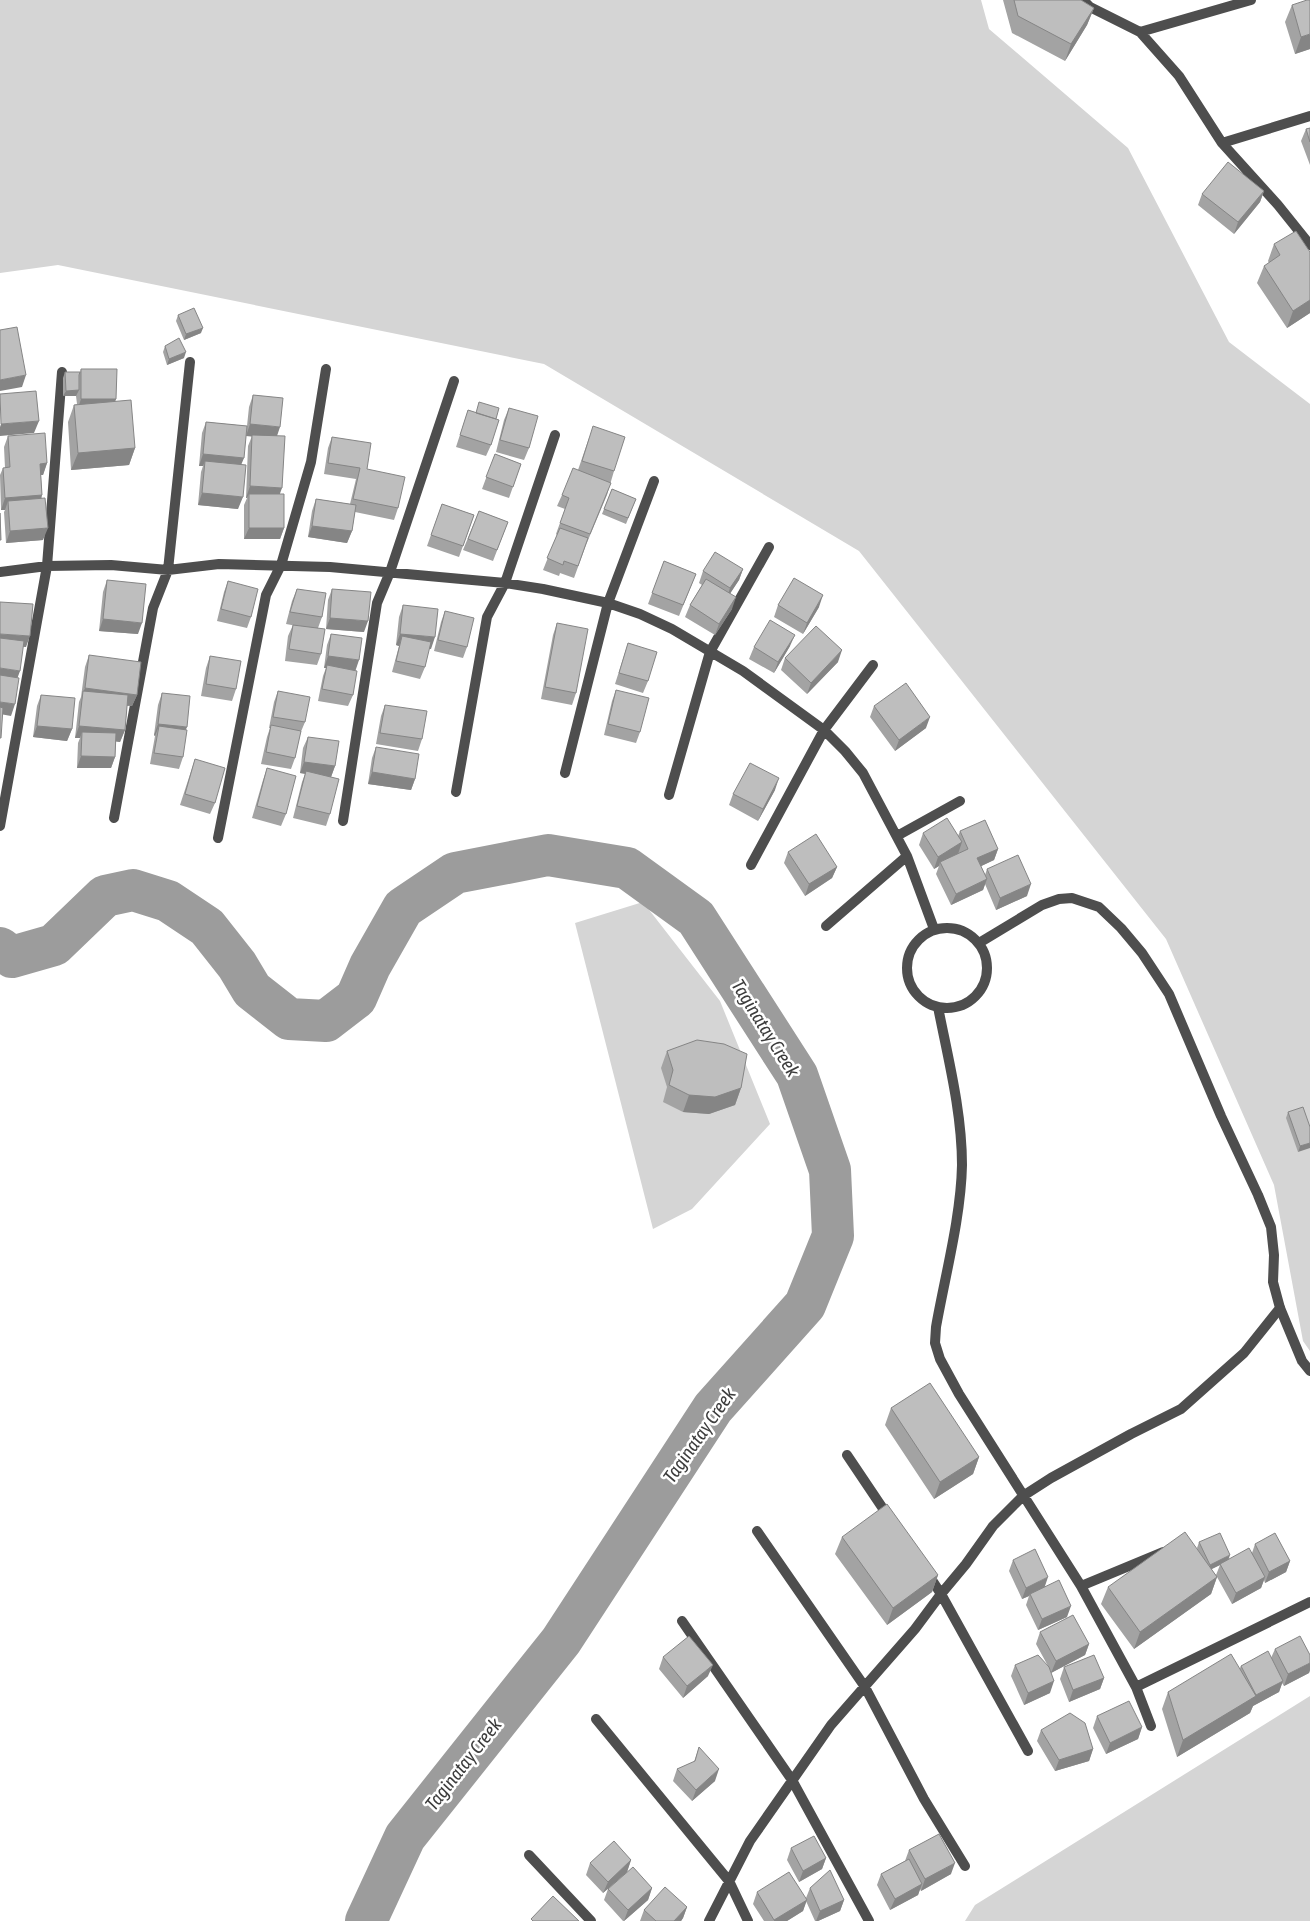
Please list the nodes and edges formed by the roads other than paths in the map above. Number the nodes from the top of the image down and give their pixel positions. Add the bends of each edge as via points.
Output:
1 (1083, 0) edge
2 (1252, 0) edge
3 (1140, 32) junction
4 (1310, 116) edge
5 (1222, 143) junction
6 (1309, 240) edge
7 (190, 362) dead end
8 (326, 369) dead end
9 (62, 372) dead end
10 (454, 381) dead end
11 (555, 435) dead end
12 (654, 481) dead end
13 (769, 546) dead end
14 (281, 565) junction
15 (47, 566) junction
16 (168, 570) junction
17 (0, 572) edge
18 (390, 572) junction
19 (505, 583) junction
20 (608, 603) junction
21 (710, 652) junction
22 (873, 665) dead end
23 (824, 730) junction
24 (565, 773) dead end
25 (456, 792) dead end
26 (669, 795) dead end
27 (960, 801) dead end
28 (114, 818) dead end
29 (343, 821) dead end
30 (0, 826) edge
31 (897, 836) junction
32 (218, 838) dead end
33 (907, 856) junction
34 (751, 865) dead end
35 (826, 926) dead end
36 (934, 929) junction
37 (979, 943) junction
38 (938, 1007) junction
39 (1280, 1308) junction
40 (1310, 1371) edge
41 (847, 1455) dead end
42 (1023, 1496) junction
43 (897, 1529) edge
44 (757, 1530) dead end
45 (1168, 1549) edge
46 (924, 1569) edge
47 (1080, 1586) junction
48 (941, 1594) junction
49 (1310, 1602) edge
50 (682, 1621) dead end
51 (865, 1687) junction
52 (1136, 1687) junction
53 (596, 1719) dead end
54 (1152, 1726) dead end
55 (1028, 1751) dead end
56 (792, 1780) junction
57 (530, 1855) dead end
58 (965, 1866) dead end
59 (729, 1881) junction
60 (591, 1921) edge
61 (709, 1921) edge
62 (748, 1921) edge
63 (869, 1921) edge

1 - 3 street via 1090,7
2 - 3 street
3 - 5 street via 1179,76
4 - 5 street
5 - 6 street
7 - 16 street
8 - 14 street via 312,462
9 - 15 street
10 - 18 street
11 - 19 street
12 - 20 street
13 - 21 street
14 - 16 street via 219,564
14 - 18 street
14 - 32 street via 266,595
15 - 16 street via 111,565
15 - 17 street
15 - 30 street
16 - 28 street via 153,608
18 - 19 street
18 - 29 street via 377,603
19 - 20 street
19 - 25 street via 486,617
20 - 21 street via 672,629
20 - 24 street
21 - 23 street via 743,671
21 - 26 street
22 - 23 street
23 - 31 street via 863,773
23 - 34 street
27 - 31 street
31 - 33 street
33 - 35 street
33 - 36 street
36 - 37 street via 959,929
36 - 38 street via 920,938 910,951 906,966 909,983 916,994
37 - 38 street via 987,962 984,983 971,1000 962,1005
37 - 39 street via 1042,905 1072,898 1099,907 1142,953 1169,994 1258,1196 1270,1227 1273,1282
38 - 42 street via 953,1083 962,1165 959,1202 934,1343 958,1394
39 - 40 street
39 - 42 street via 1244,1354 1181,1409 1123,1438
41 - 43 street
42 - 47 street
42 - 48 street via 993,1526
44 - 51 street
45 - 47 street
46 - 48 street
47 - 52 street
48 - 51 street via 915,1630
48 - 55 street
49 - 52 street
50 - 56 street
51 - 56 street via 830,1726
51 - 58 street via 924,1799
52 - 54 street
53 - 59 street
56 - 59 street via 750,1840
56 - 63 street
57 - 60 street
59 - 61 street
59 - 62 street

